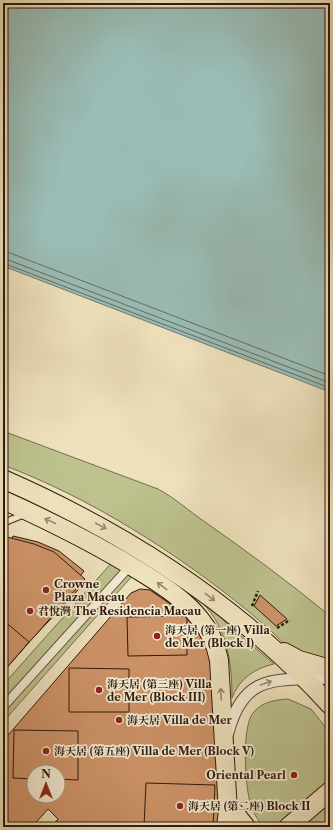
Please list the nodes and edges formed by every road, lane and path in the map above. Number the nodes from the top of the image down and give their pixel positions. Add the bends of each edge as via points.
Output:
1 (3, 479) edge
2 (3, 500) edge
3 (31, 512) junction
4 (3, 523) edge
5 (131, 565) junction
6 (258, 592) dead end
7 (252, 606) dead end
8 (290, 620) dead end
9 (277, 628) dead end
10 (263, 640) junction
11 (330, 669) edge
12 (330, 678) edge
13 (305, 679) junction
14 (330, 705) edge
15 (3, 707) edge
16 (224, 747) junction
17 (330, 791) edge
18 (227, 803) junction
19 (226, 827) edge
20 (246, 827) edge
21 (288, 827) edge

1 -> 10 main road via 71,510 138,548 203,591
2 - 3 main road
3 - 4 lane
5 -> 3 main road
5 - 15 street
16 -> 5 main road via 219,660 212,638 190,608
6 - 7 path
8 - 9 path
10 - 11 main road via 299,660
10 - 13 main road
12 - 13 street
13 - 14 main road
16 -> 13 street via 233,713 248,693 270,681
16 - 18 main road
17 - 21 main road
18 - 19 main road
18 - 20 main road

